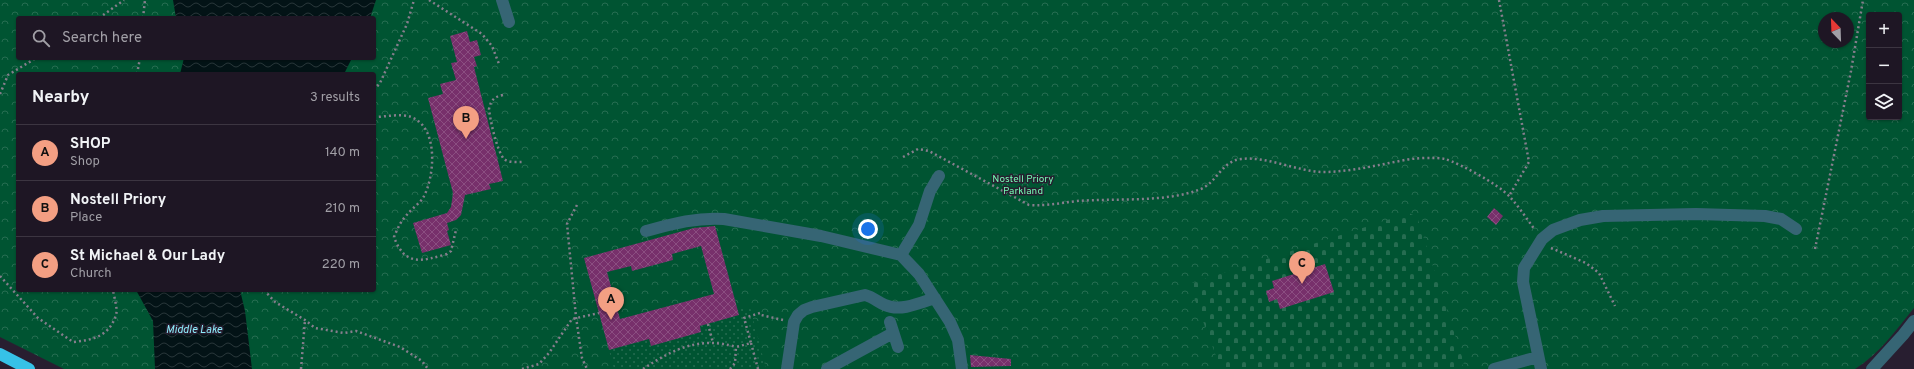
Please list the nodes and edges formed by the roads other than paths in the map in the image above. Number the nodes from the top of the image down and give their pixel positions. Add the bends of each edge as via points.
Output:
1 (502, 0) edge
2 (509, 22) dead end
3 (939, 176) dead end
4 (1796, 229) dead end
5 (646, 231) dead end
6 (901, 255) junction
7 (935, 298) junction
8 (1914, 320) edge
9 (898, 347) dead end
10 (0, 354) edge
11 (1540, 363) edge
12 (29, 369) edge
13 (787, 369) edge
14 (827, 369) edge
15 (962, 369) edge
16 (1494, 369) edge
17 (1872, 369) edge

1 - 2 street
3 - 6 street via 930,191 919,225
4 - 11 street via 1781,219 1765,216 1696,214 1603,216 1565,224 1553,230 1542,239 1524,268 1523,282
5 - 6 street via 680,222 724,219 821,236
6 - 7 street via 919,274
7 - 13 street via 897,308 884,305 865,295 804,310 794,322
7 - 15 street via 958,340
8 - 17 street
9 - 14 street via 891,327
10 - 12 highway
11 - 16 street

